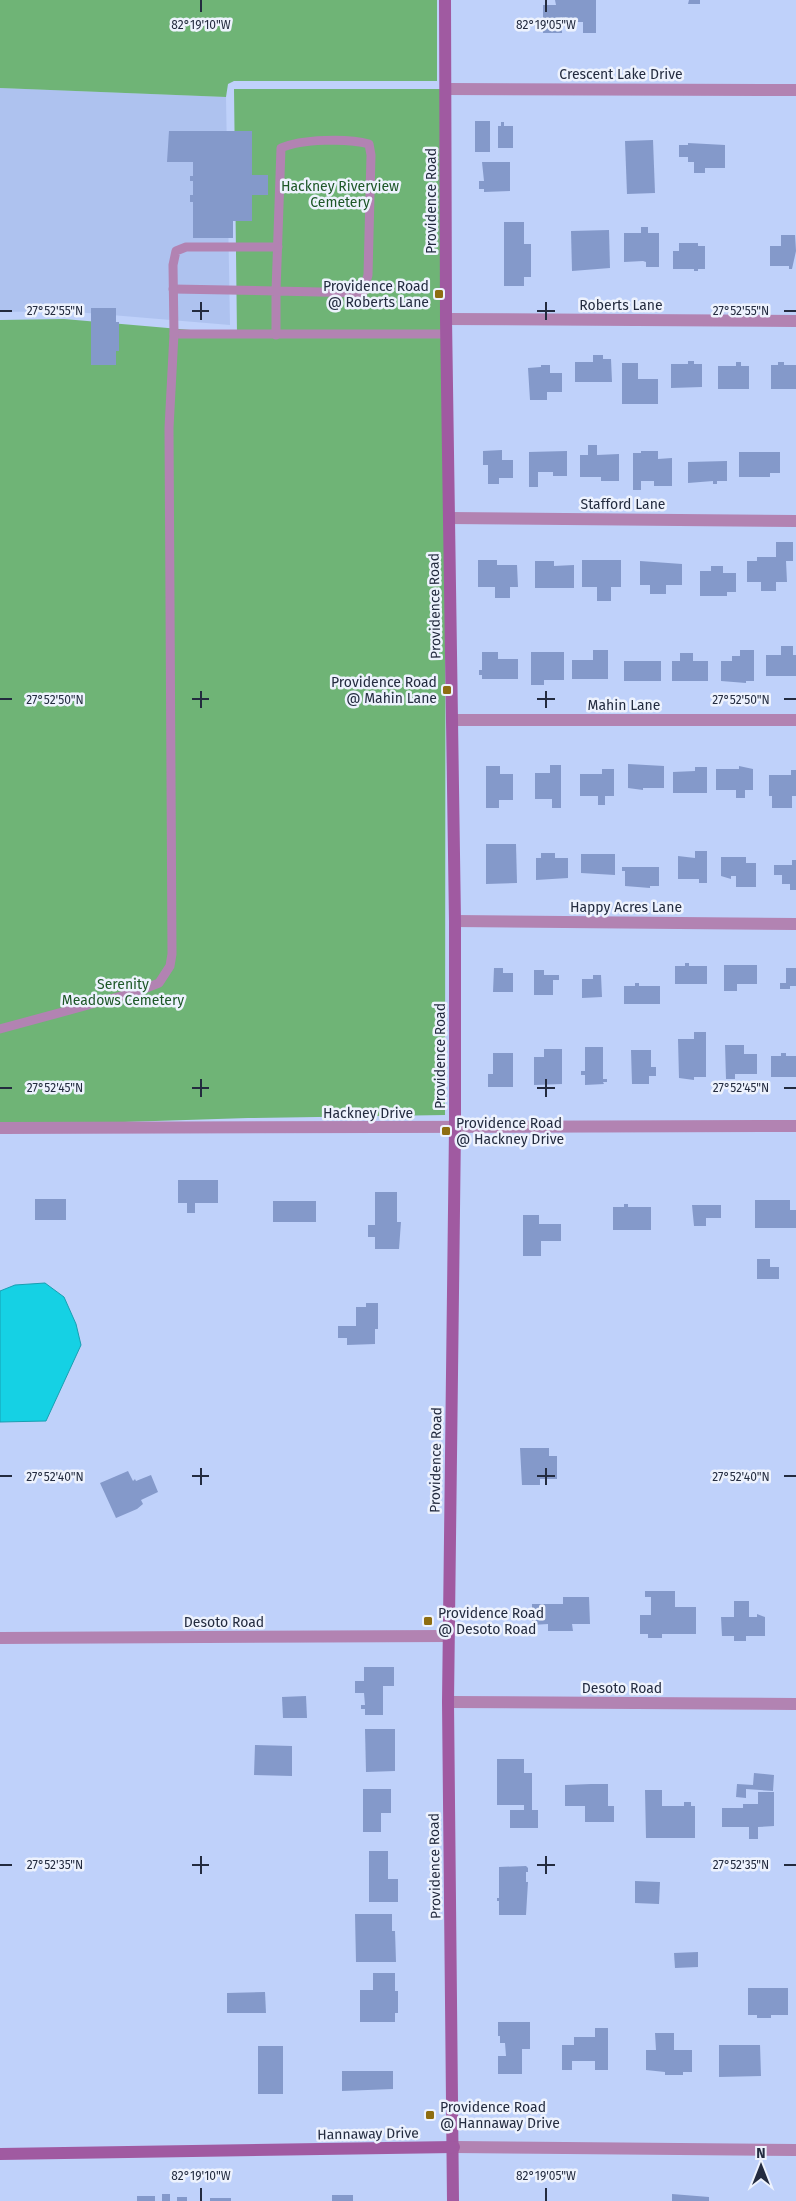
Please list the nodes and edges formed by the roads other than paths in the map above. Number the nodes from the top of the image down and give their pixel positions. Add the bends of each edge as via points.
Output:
1 (445, 0) edge
2 (446, 89) junction
3 (796, 90) edge
4 (278, 247) junction
5 (173, 289) junction
6 (276, 291) junction
7 (446, 319) junction
8 (796, 321) edge
9 (174, 334) junction
10 (276, 334) junction
11 (446, 334) junction
12 (449, 518) junction
13 (796, 521) edge
14 (452, 720) junction
15 (796, 720) edge
16 (455, 921) junction
17 (796, 924) edge
18 (0, 1029) edge
19 (796, 1126) edge
20 (0, 1128) edge
21 (455, 1128) junction
22 (448, 1636) junction
23 (0, 1638) edge
24 (448, 1702) junction
25 (796, 1704) edge
26 (454, 2147) junction
27 (796, 2150) edge
28 (0, 2154) edge
29 (453, 2201) edge

1 - 2 street, Providence Road
2 - 3 street, Crescent Lake Drive
2 - 7 street, Providence Road
4 - 5 lane via 186,247 176,251
4 - 6 lane
4 - 6 lane via 281,148 300,143 356,141 369,144 368,275 363,292
5 - 6 lane
5 - 9 lane
6 - 10 lane
7 - 8 street, Roberts Lane
7 - 11 street, Providence Road
9 - 10 lane
9 - 18 lane via 169,446 170,966 158,983 136,992
10 - 11 lane
11 - 12 street, Providence Road
12 - 13 street, Stafford Lane
12 - 14 street, Providence Road
14 - 15 street, Mahin Lane
14 - 16 street, Providence Road
16 - 17 street, Happy Acres Lane
16 - 21 street, Providence Road
19 - 21 street, Hackney Drive
20 - 21 street, Hackney Drive
21 - 22 street, Providence Road
22 - 23 street, Desoto Road
22 - 24 street, Providence Road
24 - 25 street, Desoto Road
24 - 26 street, Providence Road
26 - 27 street, Hannaway Drive
26 - 28 street, Hannaway Drive
26 - 29 street, Providence Road

